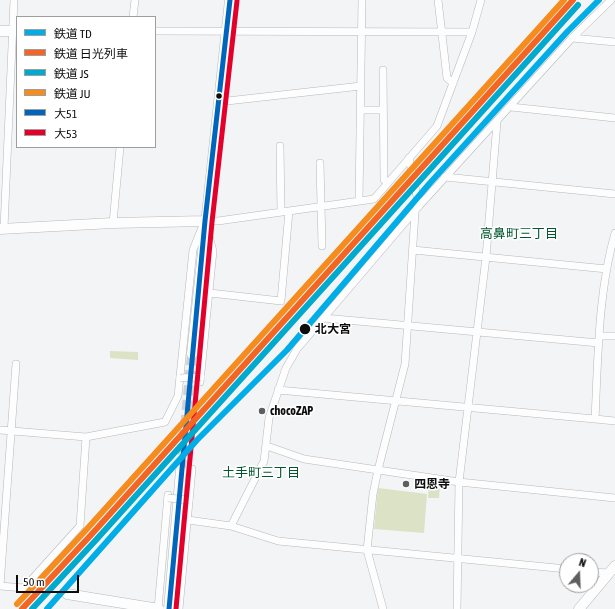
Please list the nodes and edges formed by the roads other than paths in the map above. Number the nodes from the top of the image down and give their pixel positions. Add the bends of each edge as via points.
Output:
1 (14, 0) edge
2 (135, 0) edge
3 (230, 0) edge
4 (362, 0) edge
5 (438, 0) edge
6 (481, 0) edge
7 (611, 0) edge
8 (133, 16) edge
9 (0, 31) edge
10 (15, 31) edge
11 (156, 31) edge
12 (226, 32) junction
13 (361, 32) junction
14 (442, 32) junction
15 (472, 32) junction
16 (572, 38) junction
17 (615, 42) edge
18 (383, 70) dead end
19 (453, 83) junction
20 (361, 86) junction
21 (218, 102) junction
22 (511, 107) junction
23 (360, 110) junction
24 (383, 110) junction
25 (615, 118) edge
26 (497, 122) junction
27 (280, 146) dead end
28 (120, 148) edge
29 (409, 158) junction
30 (320, 162) dead end
31 (445, 177) junction
32 (494, 182) junction
33 (388, 183) junction
34 (615, 194) edge
35 (359, 200) junction
36 (321, 206) junction
37 (417, 210) junction
38 (289, 211) junction
39 (281, 212) junction
40 (205, 221) junction
41 (113, 223) junction
42 (2, 228) edge
43 (615, 233) edge
44 (322, 246) dead end
45 (413, 250) junction
46 (486, 257) junction
47 (607, 269) junction
48 (210, 293) junction
49 (324, 318) junction
50 (408, 326) junction
51 (477, 332) junction
52 (615, 336) edge
53 (600, 340) junction
54 (192, 354) tunnel mouth
55 (16, 364) dead end
56 (180, 378) junction
57 (278, 390) junction
58 (177, 398) junction
59 (397, 401) junction
60 (467, 408) junction
61 (176, 409) dead end
62 (595, 420) junction
63 (615, 421) edge
64 (0, 430) edge
65 (12, 431) junction
66 (86, 437) junction
67 (267, 446) junction
68 (192, 469) dead end
69 (181, 470) tunnel mouth
70 (378, 470) junction
71 (459, 482) junction
72 (615, 498) edge
73 (189, 500) junction
74 (188, 520) junction
75 (230, 526) junction
76 (367, 550) junction
77 (458, 559) junction
78 (559, 568) edge
79 (612, 570) edge
80 (599, 571) edge
81 (0, 586) edge
82 (67, 594) dead end
83 (159, 609) edge
84 (169, 609) edge
85 (179, 609) edge
86 (383, 609) edge
87 (457, 609) edge
88 (579, 609) edge

1 - 10 street
2 - 8 street
3 - 12 main road
4 - 13 street
5 - 14 street
6 - 15 street
7 - 16 street
9 - 10 main road
10 - 42 street
11 - 12 street
12 - 13 street
12 - 21 main road
13 - 14 street
13 - 20 street
14 - 15 street
14 - 19 street via 448,78
15 - 19 street
16 - 17 street
16 - 22 street
18 - 24 street
19 - 29 street via 438,126
20 - 21 street
20 - 23 street
21 - 40 main road
22 - 25 street
22 - 26 street
23 - 24 street
23 - 35 street
24 - 33 street via 384,180
26 - 31 street
26 - 32 street
27 - 39 street
28 - 41 street
29 - 33 street
29 - 37 street
30 - 36 street
31 - 32 street
31 - 37 street
32 - 34 street
32 - 46 street
33 - 35 street via 374,199
35 - 36 street
36 - 38 street
36 - 44 street
37 - 45 street
37 - 49 street
38 - 39 street
38 - 48 street via 281,301
39 - 40 street
40 - 41 main road
40 - 48 street via 213,250
40 - 54 main road
40 - 56 street via 193,250
41 - 42 main road
43 - 47 street
45 - 46 street
45 - 50 street
46 - 47 street
46 - 51 street
47 - 53 street
48 - 56 street, bridge via 200,379
49 - 50 street
49 - 57 street via 290,359
50 - 51 street
50 - 59 street via 405,369
51 - 53 street
51 - 60 street
52 - 53 street
53 - 62 street
55 - 65 street
56 - 58 street
57 - 59 street
57 - 67 street via 269,418
58 - 61 street
58 - 66 street via 166,422
59 - 60 street
59 - 70 street
60 - 62 street
60 - 71 street
62 - 63 street
64 - 65 street
65 - 66 street
65 - 81 street
66 - 81 street via 80,526 24,588
67 - 70 street via 304,459
67 - 75 street via 264,461
68 - 73 street
69 - 84 main road
70 - 71 street
70 - 76 street
71 - 72 street
71 - 77 street
73 - 74 street
73 - 83 street, bridge via 168,497
74 - 75 street
74 - 85 street
75 - 76 street via 278,541
76 - 77 street
76 - 86 street
77 - 78 street
77 - 87 street
79 - 80 street
79 - 88 main road
82 - 83 main road

